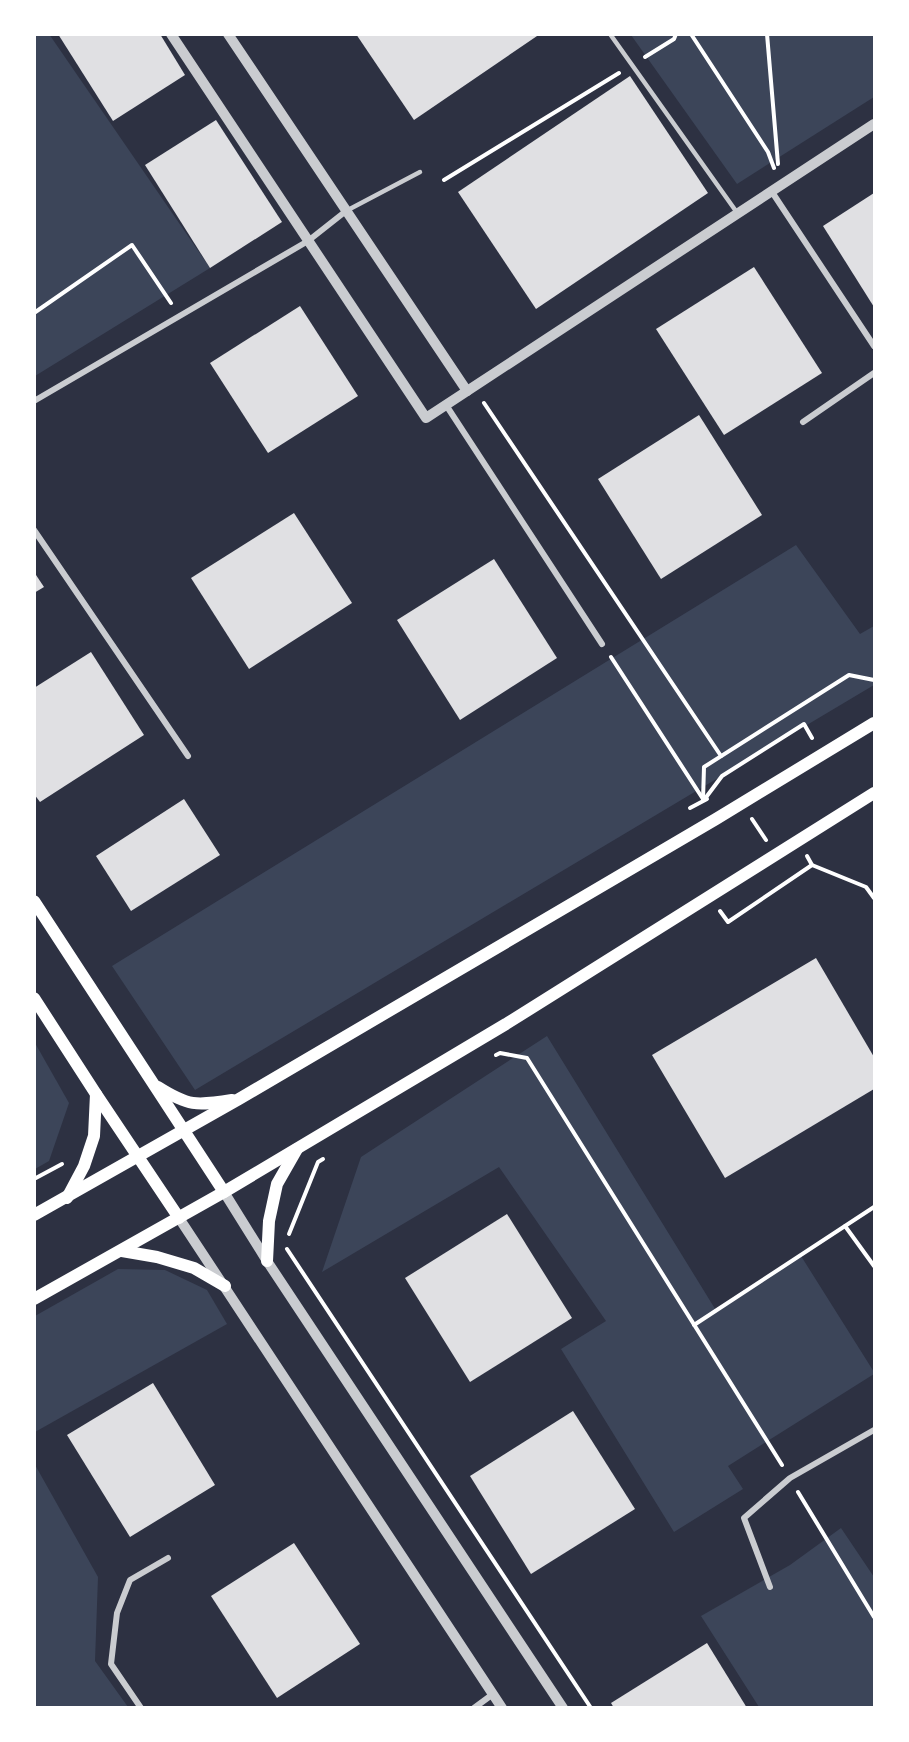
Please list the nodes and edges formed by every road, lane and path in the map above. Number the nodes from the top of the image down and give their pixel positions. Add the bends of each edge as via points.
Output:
1 (171, 34) edge
2 (228, 34) edge
3 (610, 34) edge
4 (676, 34) edge
5 (691, 34) edge
6 (767, 34) edge
7 (632, 65) junction
8 (874, 124) edge
9 (420, 172) dead end
10 (444, 180) dead end
11 (776, 189) junction
12 (346, 211) junction
13 (738, 214) junction
14 (308, 240) junction
15 (34, 313) edge
16 (180, 316) junction
17 (874, 346) edge
18 (874, 373) edge
19 (470, 389) junction
20 (34, 402) edge
21 (446, 405) junction
22 (803, 422) dead end
23 (34, 530) edge
24 (602, 644) joint
25 (874, 680) edge
26 (874, 723) edge
27 (815, 742) dead end
28 (188, 756) dead end
29 (721, 756) junction
30 (874, 793) edge
31 (704, 800) junction
32 (746, 810) dead end
33 (770, 845) dead end
34 (812, 865) dead end
35 (874, 898) edge
36 (34, 901) edge
37 (34, 998) edge
38 (490, 1059) dead end
39 (154, 1084) junction
40 (96, 1094) junction
41 (239, 1099) junction
42 (185, 1131) junction
43 (298, 1148) junction
44 (138, 1156) junction
45 (328, 1156) dead end
46 (224, 1192) junction
47 (67, 1198) junction
48 (874, 1207) edge
49 (34, 1215) edge
50 (179, 1218) junction
51 (845, 1226) junction
52 (288, 1236) dead end
53 (285, 1245) dead end
54 (122, 1251) junction
55 (267, 1261) junction
56 (874, 1266) edge
57 (225, 1286) junction
58 (34, 1299) edge
59 (694, 1325) junction
60 (874, 1430) edge
61 (790, 1478) junction
62 (168, 1558) dead end
63 (770, 1587) dead end
64 (874, 1617) edge
65 (493, 1694) junction
66 (141, 1707) edge
67 (474, 1707) edge
68 (502, 1707) edge
69 (563, 1707) edge
70 (591, 1707) edge

1 - 14 street
2 - 12 street
3 - 7 lane
4 - 7 path
5 - 11 path via 768,152
6 - 11 path
7 - 10 path
7 - 13 lane
8 - 11 street
9 - 12 lane
11 - 13 street
11 - 17 street
12 - 14 street
12 - 19 street
13 - 19 street
14 - 16 street
14 - 21 street via 426,418
15 - 16 path via 132,245
16 - 20 street
18 - 22 street
19 - 21 street
19 - 29 path
21 - 24 street
23 - 28 street
24 - 31 path
25 - 29 path via 849,675
26 - 41 main road
27 - 31 path via 804,724 722,776
29 - 31 path via 704,767
30 - 43 main road via 506,1024
32 - 33 path
34 - 35 path via 866,887
36 - 39 main road
37 - 40 main road
38 - 59 path via 500,1053 527,1058
39 - 41 main road via 181,1101 205,1104
39 - 42 main road
40 - 44 main road
40 - 47 main road via 94,1136
41 - 42 main road
42 - 44 main road
42 - 46 main road
43 - 46 main road
43 - 55 main road via 277,1184 269,1221
44 - 47 main road
44 - 50 main road
45 - 52 path via 318,1162
46 - 50 main road
46 - 55 street
47 - 49 main road
48 - 51 path
50 - 54 main road
50 - 57 street
51 - 56 path
51 - 59 path
53 - 70 path
54 - 57 main road via 194,1268
54 - 58 main road
55 - 69 street
57 - 65 street
59 - 61 path
60 - 61 street
61 - 63 street via 744,1518
61 - 64 path
62 - 66 street via 130,1580 117,1613 111,1664
65 - 67 street
65 - 68 street

